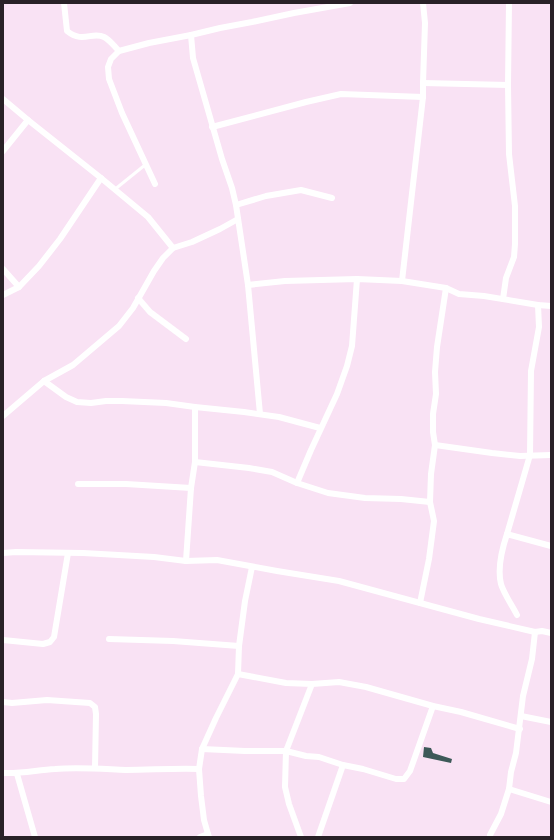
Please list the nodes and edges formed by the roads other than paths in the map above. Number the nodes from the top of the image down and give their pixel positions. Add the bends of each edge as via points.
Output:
1 (64, 3) edge
2 (350, 3) edge
3 (423, 3) edge
4 (509, 3) edge
5 (334, 4) edge
6 (191, 35) junction
7 (119, 51) junction
8 (423, 83) junction
9 (508, 85) junction
10 (423, 97) junction
11 (3, 98) edge
12 (28, 120) junction
13 (212, 126) junction
14 (3, 151) edge
15 (146, 164) junction
16 (101, 178) junction
17 (155, 184) dead end
18 (114, 190) junction
19 (332, 198) dead end
20 (236, 205) junction
21 (238, 219) junction
22 (173, 248) junction
23 (3, 269) edge
24 (357, 279) junction
25 (402, 281) junction
26 (248, 285) junction
27 (19, 287) junction
28 (446, 288) junction
29 (3, 295) edge
30 (138, 298) junction
31 (503, 299) junction
32 (538, 305) junction
33 (551, 306) edge
34 (186, 339) dead end
35 (44, 381) junction
36 (195, 407) junction
37 (260, 414) junction
38 (3, 416) edge
39 (320, 428) junction
40 (435, 446) junction
41 (530, 455) junction
42 (551, 455) edge
43 (195, 462) junction
44 (297, 483) junction
45 (78, 484) dead end
46 (191, 488) junction
47 (430, 502) junction
48 (507, 534) junction
49 (551, 546) edge
50 (3, 553) edge
51 (68, 553) junction
52 (186, 561) junction
53 (252, 566) junction
54 (420, 603) junction
55 (517, 616) dead end
56 (535, 632) junction
57 (551, 633) edge
58 (3, 640) edge
59 (109, 640) dead end
60 (239, 646) junction
61 (238, 674) junction
62 (312, 684) junction
63 (3, 702) edge
64 (433, 706) junction
65 (521, 716) junction
66 (551, 722) edge
67 (520, 729) junction
68 (202, 749) junction
69 (286, 751) junction
70 (343, 765) junction
71 (95, 768) junction
72 (199, 769) junction
73 (3, 773) edge
74 (17, 774) junction
75 (509, 789) junction
76 (551, 802) edge
77 (208, 835) edge
78 (35, 837) edge
79 (200, 837) edge
80 (301, 837) edge
81 (318, 837) edge
82 (490, 837) edge

1 - 7 street via 67,31 73,36 80,37 103,36
2 - 5 street
3 - 8 street
4 - 9 street
5 - 6 street
6 - 7 street
6 - 13 street via 192,58
7 - 15 street via 111,59 108,67 109,79
8 - 9 street
8 - 10 street
9 - 31 street via 509,154 515,206 515,244
10 - 13 street via 341,94
10 - 25 street
11 - 12 street
12 - 14 street
12 - 16 street
13 - 20 street
15 - 17 street
15 - 18 lane
16 - 18 street
16 - 27 street via 40,266
18 - 22 street via 148,217
19 - 20 street via 301,190 266,196
20 - 21 street
21 - 22 street via 220,230
21 - 26 street
22 - 30 street via 163,258
23 - 27 street
24 - 25 street
24 - 26 street
24 - 39 street via 352,346 337,394
25 - 28 street
26 - 37 street
27 - 29 street
28 - 31 street via 459,294
28 - 40 street via 435,372
30 - 34 street via 150,312
30 - 35 street via 118,326 73,365
31 - 32 street
32 - 33 street
32 - 41 street via 539,327 531,372
35 - 36 street via 77,402 122,401
35 - 38 street
36 - 37 street
36 - 43 street
37 - 39 street
39 - 44 street
40 - 41 street via 492,454
40 - 47 street
41 - 42 street
41 - 48 street
43 - 44 street via 272,472
43 - 46 street
44 - 47 street via 328,492 365,498
45 - 46 street
46 - 52 street
47 - 54 street via 434,521
48 - 49 street
48 - 55 street via 500,572 501,585
50 - 51 street
51 - 52 street
51 - 58 street via 54,637 50,642 43,644
52 - 53 street via 217,560
53 - 54 street via 339,581
53 - 60 street
54 - 56 street
56 - 57 street
56 - 65 street
59 - 60 street
60 - 61 street
61 - 62 street via 286,683
61 - 68 street
62 - 64 street via 339,682
62 - 69 street
63 - 71 street via 46,700 90,703 95,707 96,714
64 - 67 street
64 - 70 street via 410,771 404,779
65 - 66 street
65 - 67 street
67 - 75 street
68 - 69 street
68 - 72 street
69 - 70 street via 320,757
69 - 80 street via 285,787
70 - 81 street
71 - 72 street
71 - 74 street via 55,769
72 - 77 street
73 - 74 street
74 - 78 street
75 - 76 street
75 - 82 street via 502,814
77 - 79 street

